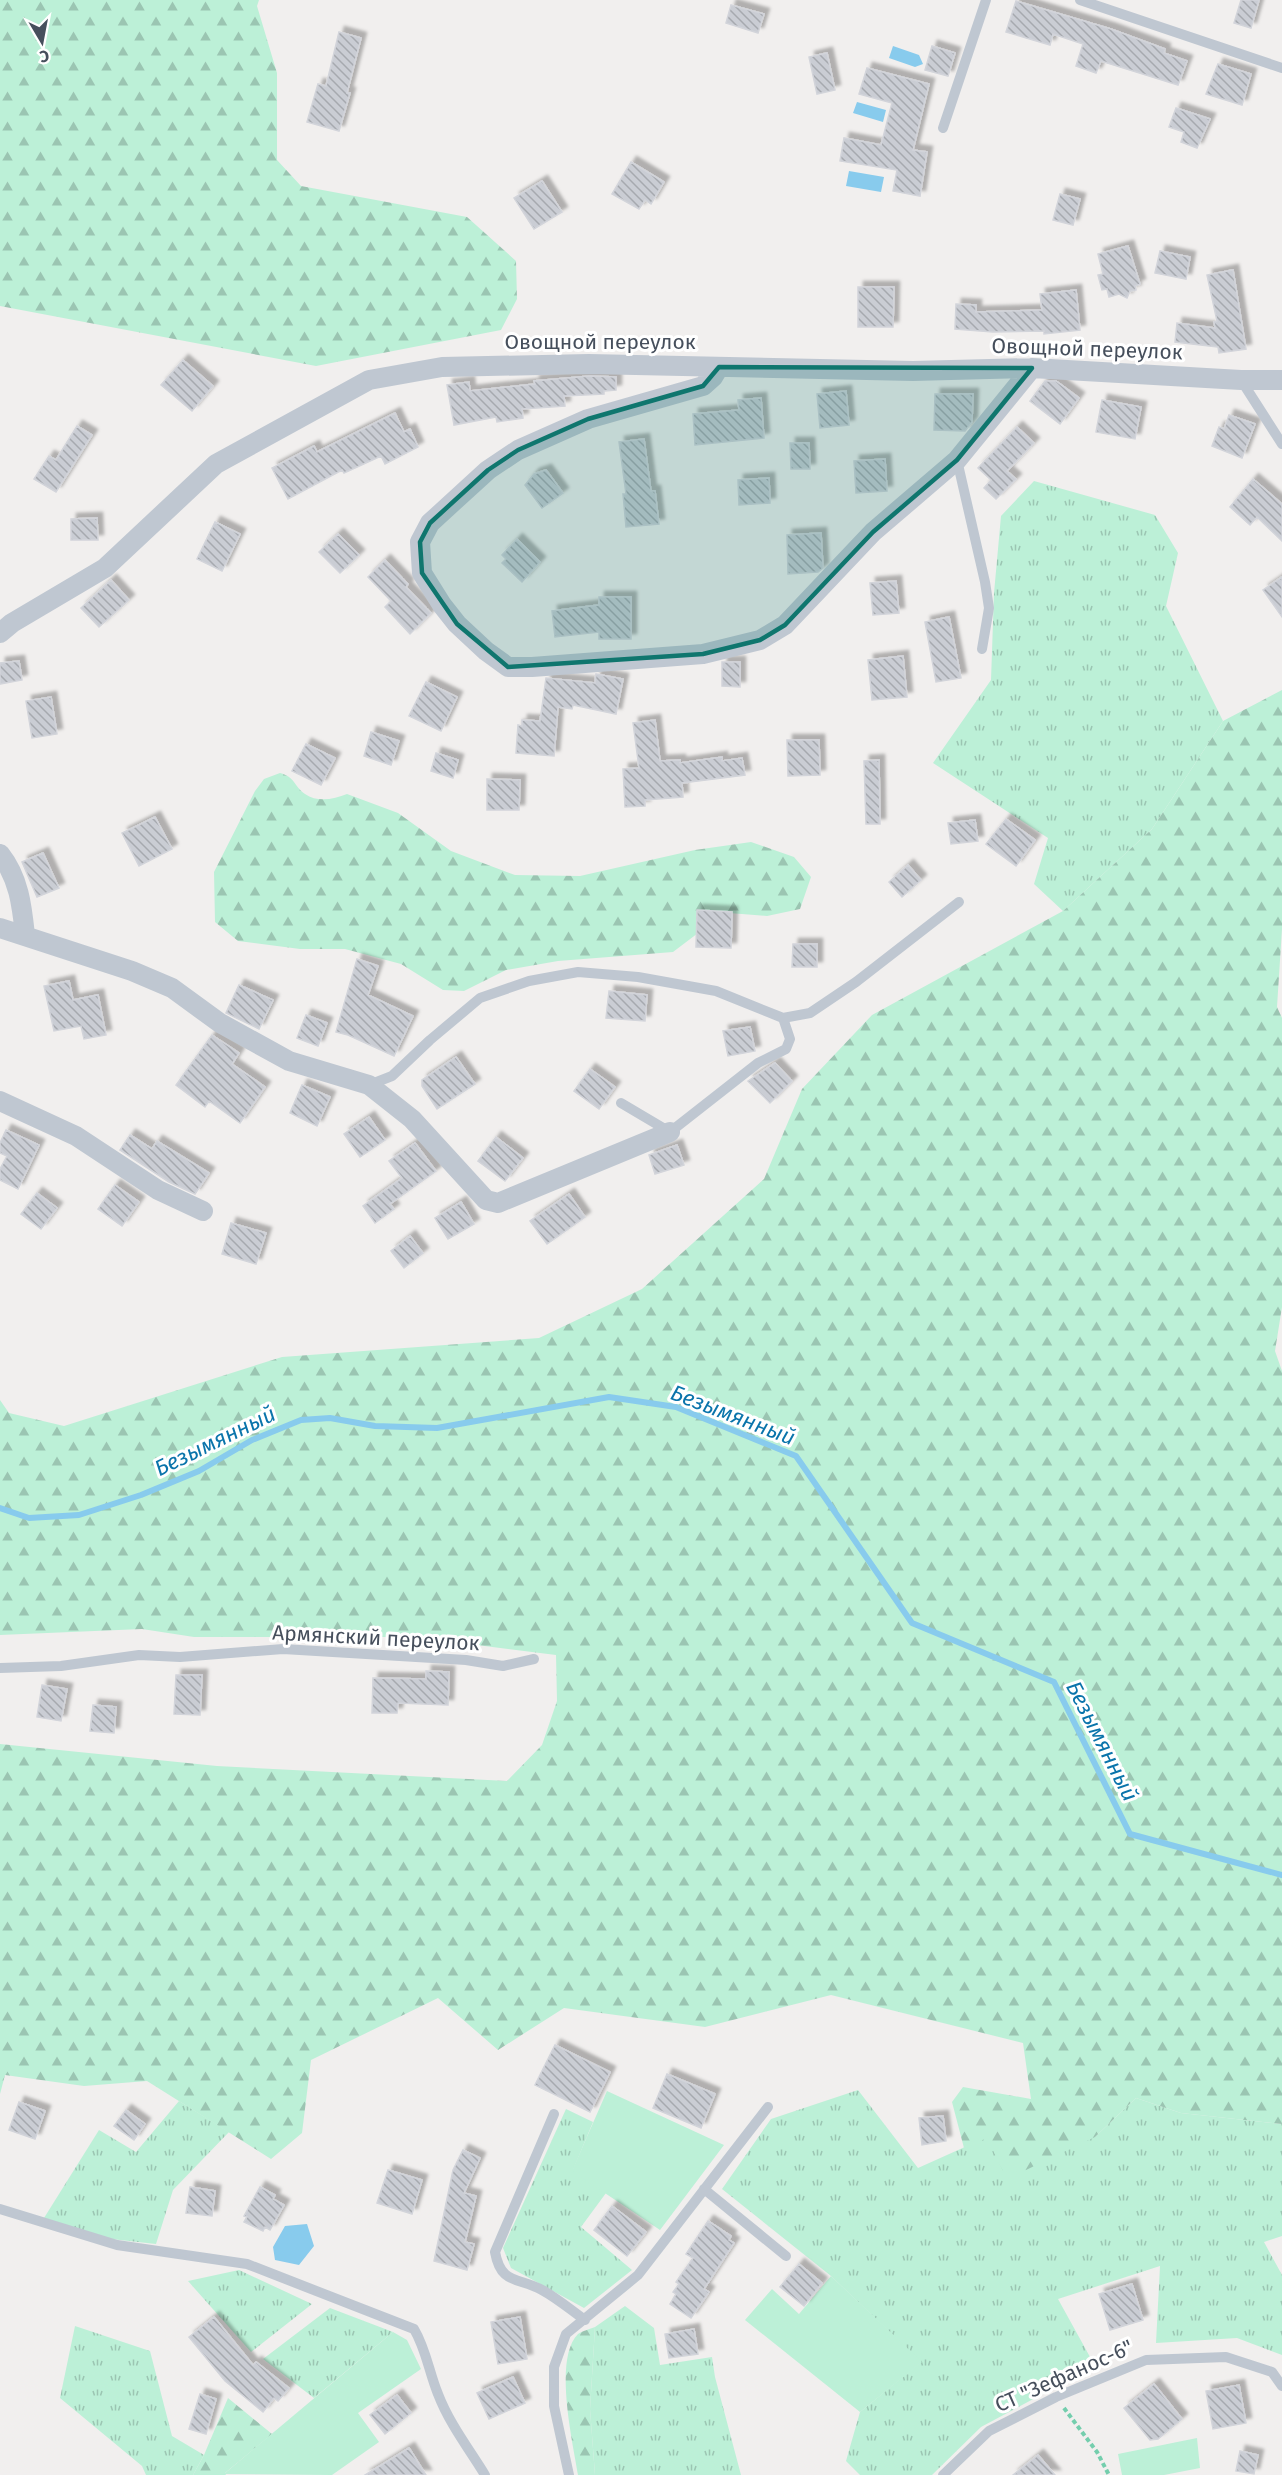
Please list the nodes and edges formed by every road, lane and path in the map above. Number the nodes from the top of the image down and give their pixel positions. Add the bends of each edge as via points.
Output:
1 (986, 0) edge
2 (1080, 0) edge
3 (1282, 68) edge
4 (943, 128) dead end
5 (719, 366) junction
6 (1032, 368) junction
7 (1282, 380) edge
8 (1241, 381) junction
9 (1282, 444) edge
10 (957, 460) junction
11 (0, 633) edge
12 (982, 649) dead end
13 (0, 854) edge
14 (959, 902) dead end
15 (0, 928) edge
16 (25, 935) junction
17 (783, 1018) junction
18 (369, 1085) junction
19 (0, 1101) edge
20 (621, 1103) dead end
21 (670, 1132) junction
22 (203, 1211) dead end
23 (534, 1659) dead end
24 (0, 1668) edge
25 (768, 2107) dead end
26 (554, 2114) dead end
27 (704, 2189) junction
28 (0, 2209) edge
29 (786, 2256) dead end
30 (585, 2320) junction
31 (1282, 2386) edge
32 (1056, 2397) junction
33 (485, 2475) edge
34 (569, 2475) edge
35 (944, 2475) edge
36 (1109, 2475) edge

1 - 4 lane
2 - 3 lane
5 - 6 street, Овощной переулок via 913,371
5 - 10 street via 703,386 588,419 518,450 488,470 430,523 420,542 422,573 457,624 486,651 508,667 532,667 703,654 760,640 785,625 873,532
5 - 11 street, Овощной переулок via 442,367 369,380 216,464 105,568
6 - 8 street, Овощной переулок
6 - 10 street
7 - 8 street, Овощной переулок
8 - 9 lane
10 - 12 lane via 989,608
13 - 16 street via 15,879
14 - 17 lane via 810,1013
15 - 16 street
16 - 18 street via 172,988 220,1023 290,1061
17 - 18 lane via 716,991 638,976 578,972 529,981 480,998 392,1077
17 - 21 lane via 790,1039 786,1049 758,1063
18 - 21 street via 412,1119 492,1203
19 - 22 street via 76,1136 158,1190
20 - 21 lane
23 - 24 lane, Армянский переулок via 503,1666 466,1660 283,1649 180,1657 139,1655 61,1666
25 - 27 lane
26 - 30 lane via 495,2252 497,2267 509,2278 542,2290
27 - 29 lane
27 - 30 lane via 638,2275
28 - 33 lane via 117,2245 247,2264 414,2329 438,2396
30 - 34 lane via 566,2334 554,2367 554,2406
31 - 32 lane, СТ "Зефанос-6" via 1272,2372 1226,2357 1146,2360
32 - 35 lane, СТ "Зефанос-6" via 989,2431
32 - 36 path via 1097,2452

